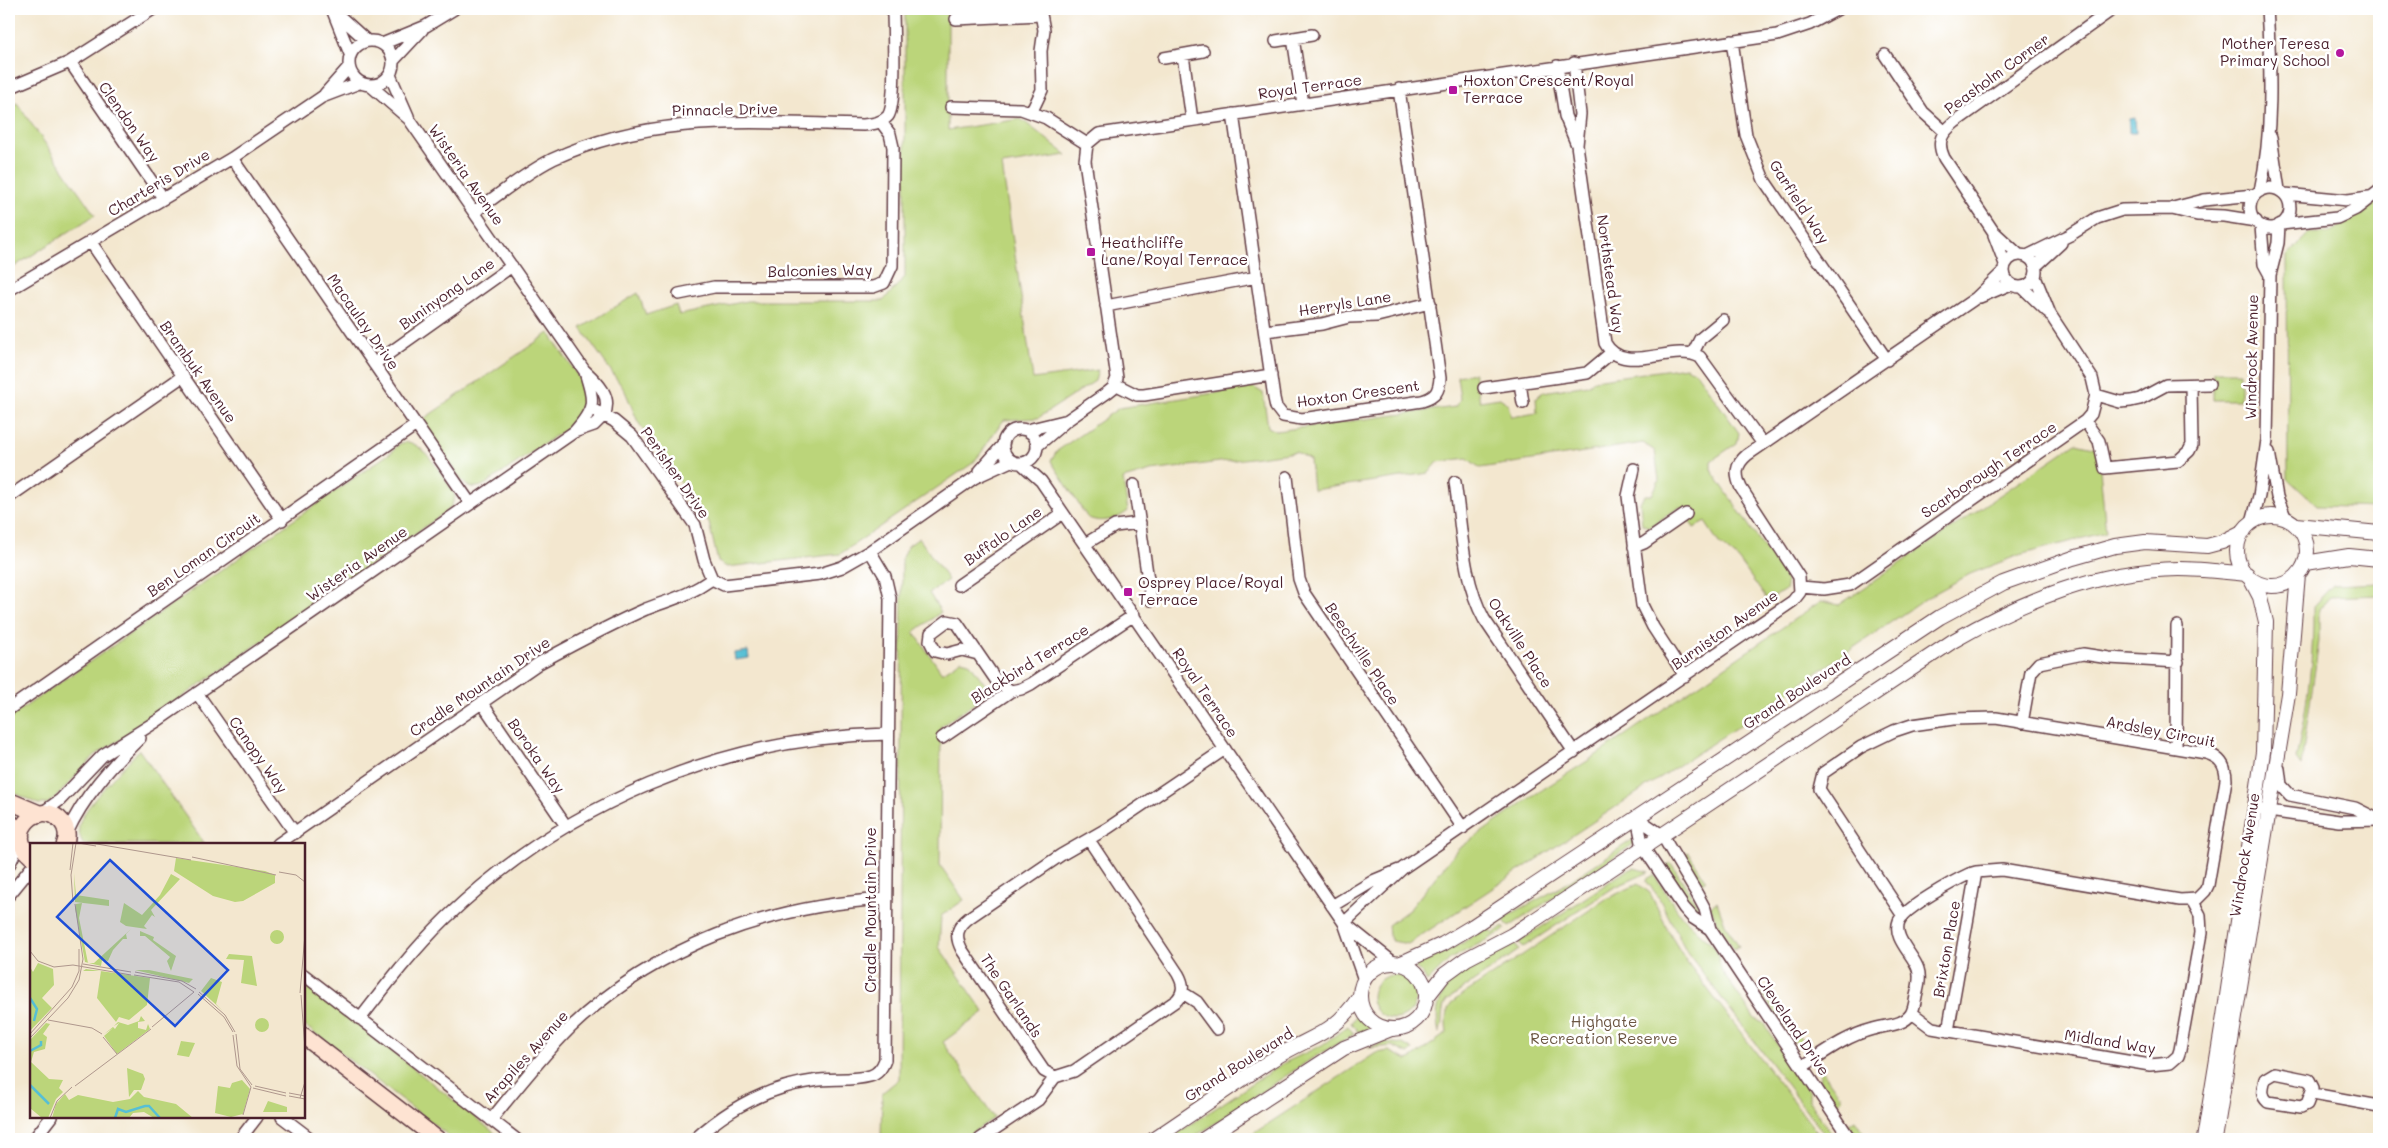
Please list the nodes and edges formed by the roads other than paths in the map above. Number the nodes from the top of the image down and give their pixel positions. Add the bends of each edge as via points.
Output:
1 (153, 9) edge
2 (332, 9) edge
3 (454, 9) edge
4 (893, 9) edge
5 (1838, 9) edge
6 (2113, 9) edge
7 (2267, 9) edge
8 (1040, 12) edge
9 (139, 13) edge
10 (956, 19) dead end
11 (426, 26) junction
12 (1312, 36) dead end
13 (1294, 38) junction
14 (367, 41) junction
15 (1276, 41) dead end
16 (1732, 41) junction
17 (382, 44) junction
18 (1203, 52) dead end
19 (350, 54) junction
20 (1183, 55) junction
21 (1884, 56) dead end
22 (1164, 58) dead end
23 (393, 61) junction
24 (70, 62) junction
25 (1574, 63) junction
26 (1557, 66) junction
27 (348, 68) junction
28 (390, 74) junction
29 (359, 83) junction
30 (371, 86) junction
31 (9, 88) edge
32 (1399, 89) junction
33 (322, 98) junction
34 (1303, 104) junction
35 (951, 108) dead end
36 (1032, 111) junction
37 (1233, 114) junction
38 (409, 120) junction
39 (1192, 120) junction
40 (881, 122) junction
41 (2269, 128) junction
42 (1944, 131) junction
43 (1087, 144) junction
44 (1577, 145) junction
45 (232, 158) junction
46 (2282, 192) junction
47 (2257, 193) junction
48 (2374, 194) edge
49 (163, 198) junction
50 (2172, 209) junction
51 (474, 212) junction
52 (2259, 223) junction
53 (2280, 225) junction
54 (1993, 230) junction
55 (2070, 235) junction
56 (90, 241) junction
57 (2023, 255) junction
58 (512, 266) junction
59 (2005, 268) junction
60 (2036, 271) junction
61 (2270, 275) junction
62 (1257, 277) junction
63 (2017, 286) junction
64 (9, 290) edge
65 (679, 294) dead end
66 (1976, 298) junction
67 (1430, 304) junction
68 (1106, 306) junction
69 (2050, 314) junction
70 (1723, 320) dead end
71 (1265, 331) junction
72 (1611, 353) junction
73 (1693, 353) junction
74 (1887, 360) junction
75 (374, 364) junction
76 (584, 370) junction
77 (1271, 375) junction
78 (183, 376) junction
79 (1520, 383) junction
80 (1115, 384) junction
81 (2209, 384) dead end
82 (2191, 385) junction
83 (1484, 388) dead end
84 (2096, 396) junction
85 (1523, 403) dead end
86 (592, 410) junction
87 (604, 416) junction
88 (1066, 421) junction
89 (2085, 421) junction
90 (416, 425) junction
91 (1027, 430) junction
92 (574, 432) junction
93 (2267, 440) junction
94 (1763, 444) junction
95 (1002, 445) junction
96 (1036, 450) junction
97 (1016, 462) junction
98 (1634, 469) dead end
99 (1286, 477) dead end
100 (974, 478) junction
101 (1041, 481) junction
102 (1455, 482) dead end
103 (1134, 484) dead end
104 (9, 497) edge
105 (470, 503) junction
106 (1063, 513) junction
107 (1686, 514) dead end
108 (282, 520) junction
109 (2292, 522) junction
110 (1140, 523) junction
111 (2248, 526) junction
112 (2379, 533) edge
113 (1085, 544) junction
114 (1634, 547) junction
115 (870, 551) junction
116 (2379, 559) edge
117 (2301, 569) junction
118 (2248, 576) junction
119 (712, 579) junction
120 (959, 584) dead end
121 (1801, 588) junction
122 (1151, 600) dead end
123 (1134, 614) junction
124 (2177, 626) dead end
125 (978, 654) dead end
126 (2178, 662) junction
127 (1685, 676) junction
128 (1011, 691) junction
129 (197, 694) junction
130 (482, 703) junction
131 (9, 709) edge
132 (157, 721) junction
133 (2022, 723) junction
134 (888, 734) junction
135 (942, 738) dead end
136 (2176, 748) junction
137 (1225, 749) junction
138 (1574, 752) junction
139 (2279, 755) junction
140 (9, 802) edge
141 (2255, 809) junction
142 (2269, 811) junction
143 (41, 813) junction
144 (1637, 818) junction
145 (2379, 820) edge
146 (9, 821) edge
147 (566, 826) junction
148 (1463, 828) junction
149 (295, 833) junction
150 (1662, 835) junction
151 (21, 838) junction
152 (68, 839) edge
153 (1089, 840) junction
154 (280, 843) edge
155 (1643, 847) junction
156 (30, 855) edge
157 (9, 866) edge
158 (1403, 868) junction
159 (30, 869) edge
160 (1976, 872) junction
161 (9, 895) edge
162 (887, 899) junction
163 (2192, 900) junction
164 (1332, 906) junction
165 (1903, 916) junction
166 (1344, 923) junction
167 (1710, 929) junction
168 (1396, 963) junction
169 (305, 976) edge
170 (1364, 980) junction
171 (1183, 993) junction
172 (1360, 996) junction
173 (1426, 998) junction
174 (1912, 1013) junction
175 (360, 1019) junction
176 (1217, 1029) dead end
177 (1391, 1030) junction
178 (1948, 1031) junction
179 (305, 1037) edge
180 (1802, 1067) junction
181 (1055, 1077) junction
182 (2313, 1094) dead end
183 (2379, 1106) edge
184 (50, 1118) edge
185 (256, 1118) edge
186 (283, 1118) edge
187 (491, 1120) junction
188 (416, 1124) junction
189 (34, 1139) edge
190 (240, 1139) edge
191 (311, 1139) edge
192 (432, 1139) edge
193 (437, 1139) edge
194 (516, 1139) edge
195 (694, 1139) edge
196 (980, 1139) edge
197 (1154, 1139) edge
198 (1204, 1139) edge
199 (1850, 1139) edge
200 (2204, 1139) edge
201 (2215, 1139) edge

1 - 9 street
2 - 14 street
2 - 19 street
3 - 11 street
4 - 40 street via 893,98 890,113
5 - 16 street, Royal Terrace via 1794,30
6 - 42 street, Peasholm Corner
7 - 41 street
8 - 10 street
8 - 36 street via 1044,30 1042,90
9 - 24 street
11 - 17 street
11 - 23 street
12 - 13 street
13 - 15 street
13 - 34 street
14 - 17 street
14 - 19 street
16 - 25 street, Royal Terrace
16 - 74 street, Garfield Way via 1746,135 1764,180
17 - 23 street
18 - 20 street
19 - 27 street
20 - 22 street
20 - 39 street
21 - 42 street via 1923,112
23 - 28 street
24 - 31 street
24 - 49 street, Clendon Way
25 - 26 street, Royal Terrace
25 - 44 street, Northstead Way via 1580,114
26 - 32 street, Royal Terrace
26 - 44 street, Northstead Way via 1565,116
27 - 29 street
27 - 33 street, Charteris Drive
28 - 30 street
28 - 38 street, Wisteria Avenue
29 - 30 street
29 - 33 street, Charteris Drive
30 - 38 street, Wisteria Avenue
32 - 34 street, Royal Terrace
32 - 67 street, Hoxton Crescent
33 - 45 street, Charteris Drive
34 - 37 street, Royal Terrace
35 - 36 street
36 - 43 street
37 - 39 street, Royal Terrace
37 - 62 street, Hoxton Crescent
38 - 51 street, Wisteria Avenue
39 - 43 street, Royal Terrace via 1099,134
40 - 51 street, Pinnacle Drive via 694,124 631,132 553,160
40 - 65 street, Balconies Way via 890,134 893,146 892,266 884,283 872,287 714,287
41 - 46 street
41 - 47 street
42 - 54 street, Peasholm Corner via 1940,143 1944,158
43 - 68 street via 1086,160
44 - 72 street, Northstead Way via 1603,334
45 - 49 street, Charteris Drive
45 - 75 street, Macaulay Drive
46 - 47 street via 2273,188
46 - 48 street via 2348,200
46 - 53 street via 2290,207
47 - 50 street via 2204,200
47 - 52 street via 2250,206
48 - 53 street via 2356,209 2337,218
49 - 56 street, Charteris Drive
50 - 52 street
50 - 55 street via 2109,213
51 - 58 street, Wisteria Avenue
52 - 53 street via 2267,227
52 - 61 street, Windrock Avenue via 2264,264
53 - 61 street, Windrock Avenue
54 - 57 street, Peasholm Corner
54 - 59 street, Peasholm Corner
55 - 57 street
55 - 60 street
56 - 64 street, Charteris Drive
56 - 78 street, Brambuk Avenue
57 - 59 street via 2010,258
57 - 60 street
58 - 75 street, Buninyong Lane
58 - 76 street, Wisteria Avenue
59 - 63 street via 2005,276
59 - 66 street
60 - 63 street via 2030,284
60 - 69 street
61 - 93 street, Windrock Avenue
62 - 68 street
62 - 71 street, Hoxton Crescent
63 - 66 street
63 - 69 street
66 - 74 street
67 - 71 street, Herryls Lane via 1376,316 1349,317
67 - 77 street, Hoxton Crescent via 1440,378 1437,393 1430,399 1293,420 1276,407
68 - 80 street via 1117,372
69 - 84 street via 2092,378
70 - 73 street via 1700,339
71 - 77 street, Hoxton Crescent
72 - 73 street, Northstead Way via 1630,358
72 - 79 street via 1587,373
73 - 94 street via 1706,363
74 - 94 street
75 - 90 street, Macaulay Drive
76 - 86 street, Wisteria Avenue via 592,395
76 - 87 street, Wisteria Avenue via 605,394
77 - 80 street via 1144,395
78 - 104 street
78 - 108 street, Brambuk Avenue
79 - 83 street
79 - 85 street
80 - 88 street via 1104,396
81 - 82 street
82 - 84 street via 2166,385 2131,401 2120,402
82 - 89 street via 2192,445 2178,461 2105,468 2100,441
84 - 89 street via 2091,414
86 - 87 street, Perisher Drive
86 - 92 street, Wisteria Avenue
87 - 92 street, Wisteria Avenue via 594,425
87 - 119 street, Perisher Drive via 632,436 690,518
88 - 91 street
88 - 96 street
89 - 121 street, Scarborough Terrace via 1850,585 1824,590
90 - 105 street, Macaulay Drive
90 - 108 street, Ben Loman Circuit
91 - 95 street via 1011,431
91 - 96 street via 1034,436
92 - 105 street, Wisteria Avenue
93 - 109 street, Windrock Avenue via 2277,497
93 - 111 street, Windrock Avenue via 2259,496
94 - 121 street via 1739,463 1737,480 1796,571
95 - 97 street via 1005,454
95 - 100 street
96 - 97 street via 1031,459
96 - 101 street, Royal Terrace
97 - 100 street
97 - 101 street, Royal Terrace
98 - 114 street via 1628,496
99 - 148 street, Beechville Place via 1304,593
100 - 115 street
101 - 106 street, Royal Terrace
102 - 138 street, Oakville Place via 1476,604
103 - 110 street
105 - 129 street, Wisteria Avenue
106 - 113 street, Royal Terrace
106 - 120 street, Buffalo Lane
107 - 114 street
108 - 131 street, Ben Loman Circuit
109 - 111 street via 2275,516 2263,517
109 - 112 street
109 - 117 street via 2306,543
110 - 113 street via 1115,526
110 - 122 street
111 - 118 street via 2239,541 2238,553 2240,564
111 - 144 street, Grand Boulevard via 2222,542 2207,546 2145,542 2115,546 2046,566 2003,583 1940,617
113 - 123 street, Royal Terrace
114 - 127 street via 1642,605
115 - 119 street via 842,567 820,574 732,585
115 - 134 street, Cradle Mountain Drive via 885,576 890,598
116 - 117 street via 2349,556
117 - 118 street via 2280,584 2269,585
117 - 139 street, Windrock Avenue
118 - 141 street, Windrock Avenue via 2260,597 2266,622 2263,752
118 - 150 street via 2179,569 2153,570 2087,582 2025,603 1953,641
119 - 130 street, Cradle Mountain Drive via 688,595 647,609 585,638 539,664
121 - 127 street, Burniston Avenue via 1798,596 1786,607
123 - 128 street, Blackbird Terrace via 1031,684
123 - 137 street, Royal Terrace
124 - 126 street
125 - 128 street via 998,683
126 - 133 street via 2083,654 2039,663 2031,672
126 - 136 street
127 - 138 street, Burniston Avenue
128 - 135 street, Blackbird Terrace
129 - 132 street, Wisteria Avenue
129 - 149 street, Canopy Way
130 - 147 street, Boroka Way
130 - 149 street, Cradle Mountain Drive
132 - 143 street, Wisteria Avenue via 103,755 60,800
132 - 152 street, Wisteria Avenue via 126,751 76,813
133 - 136 street, Ardsley Circuit
133 - 165 street, Ardsley Circuit via 1983,717 1912,725 1869,742 1823,772 1819,789 1823,798
134 - 147 street via 802,740 726,757 629,792
134 - 162 street, Cradle Mountain Drive
136 - 163 street, Ardsley Circuit via 2218,758 2226,773 2208,885 2202,896
137 - 153 street, The Garlands
137 - 164 street, Royal Terrace
138 - 148 street, Burniston Avenue
139 - 142 street, Windrock Avenue
139 - 145 street via 2281,785 2290,795 2355,808
140 - 143 main road
141 - 142 street
141 - 200 street, Windrock Avenue
142 - 145 street via 2339,821
142 - 201 street, Windrock Avenue
143 - 151 main road via 24,824
143 - 152 main road via 61,820
144 - 150 street, Cleveland Drive
144 - 155 street, Cleveland Drive
144 - 168 street, Grand Boulevard via 1473,926 1443,944
146 - 151 main road
147 - 175 street via 499,871 444,920
148 - 158 street, Burniston Avenue
149 - 154 street, Cradle Mountain Drive
150 - 155 street
150 - 167 street, Cleveland Drive via 1705,909
151 - 156 main road
151 - 157 street
153 - 171 street via 1178,974
153 - 181 street, The Garlands via 1060,855 970,917 956,934 962,950 1044,1071
155 - 167 street, Cleveland Drive via 1684,908
155 - 173 street via 1512,935 1466,959 1444,975
158 - 164 street, Burniston Avenue via 1375,880
158 - 166 street, Burniston Avenue
159 - 161 street
160 - 163 street via 2002,870
160 - 165 street via 1940,890
160 - 178 street, Brixton Place
162 - 187 street, Arapiles Avenue via 845,901 787,911 720,933 668,957 623,985 570,1028 525,1076
162 - 195 street, Cradle Mountain Drive via 885,1060 880,1071 871,1076 812,1081 769,1092 727,1114
163 - 178 street, Midland Way via 2200,915 2201,933 2180,1050 2170,1063 2150,1065
164 - 166 street, Royal Terrace
165 - 174 street via 1898,931 1920,975
166 - 168 street, Royal Terrace
166 - 170 street, Royal Terrace
167 - 180 street, Cleveland Drive
168 - 170 street via 1376,968
168 - 173 street via 1416,972 1422,980
169 - 175 street
170 - 172 street
171 - 176 street via 1197,1002
171 - 181 street via 1178,1000 1074,1071
172 - 177 street via 1367,1016 1375,1024
172 - 197 street, Grand Boulevard via 1347,1015 1329,1030 1280,1055
173 - 177 street via 1417,1019 1408,1026
174 - 178 street, Midland Way via 1925,1024
174 - 180 street via 1903,1022 1847,1038
175 - 187 street
177 - 198 street via 1359,1040 1323,1060
179 - 188 main road
180 - 199 street, Cleveland Drive
181 - 196 street via 1038,1100
182 - 183 street
184 - 189 street
185 - 190 street
186 - 191 street
187 - 194 street
188 - 192 main road
188 - 193 main road

